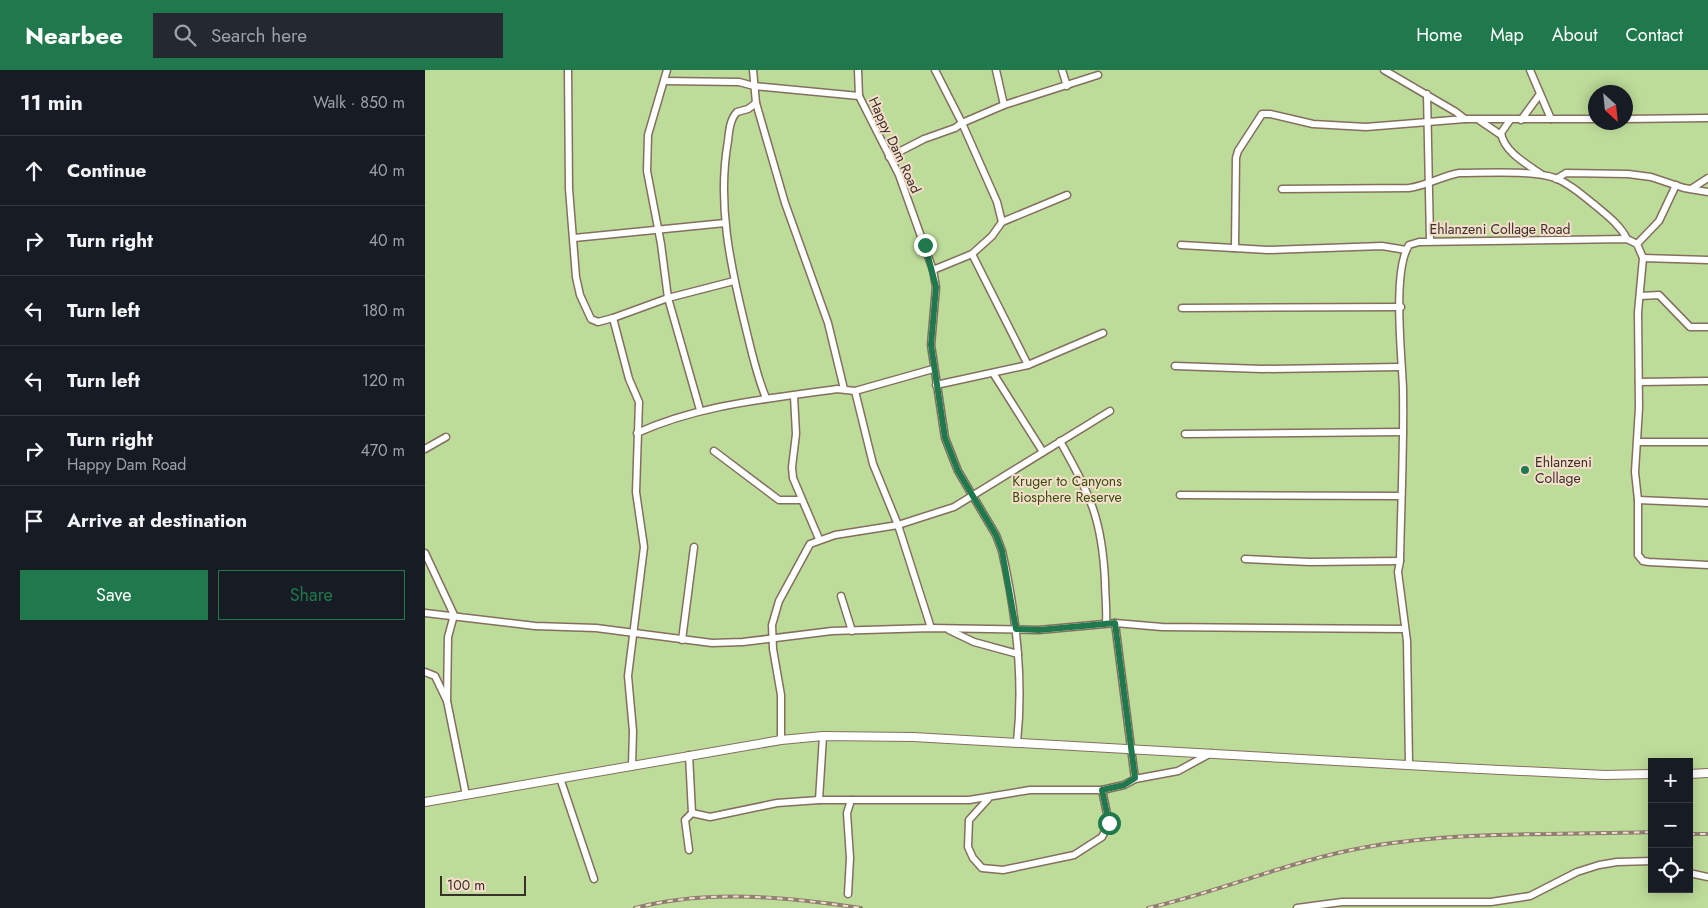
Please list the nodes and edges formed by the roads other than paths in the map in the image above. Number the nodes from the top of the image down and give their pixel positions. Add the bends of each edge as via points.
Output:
1 (568, 70) edge
2 (667, 70) edge
3 (753, 70) edge
4 (858, 70) edge
5 (935, 70) edge
6 (996, 70) edge
7 (1062, 70) edge
8 (1384, 70) edge
9 (1530, 70) edge
10 (1098, 75) dead end
11 (665, 82) junction
12 (754, 86) junction
13 (1067, 86) junction
14 (1427, 94) junction
15 (1541, 94) junction
16 (859, 96) junction
17 (756, 103) junction
18 (1004, 105) junction
19 (1708, 118) edge
20 (1551, 119) junction
21 (1633, 119) edge
22 (1465, 120) junction
23 (1479, 120) junction
24 (1510, 120) junction
25 (1521, 120) junction
26 (1588, 120) edge
27 (962, 123) junction
28 (1427, 123) junction
29 (1501, 135) junction
30 (889, 157) junction
31 (1542, 175) junction
32 (1556, 178) junction
33 (1708, 178) edge
34 (1427, 183) junction
35 (1676, 185) junction
36 (1282, 189) dead end
37 (1691, 189) junction
38 (1708, 192) edge
39 (1067, 195) dead end
40 (1002, 222) junction
41 (725, 224) junction
42 (658, 231) junction
43 (574, 238) junction
44 (1627, 239) junction
45 (1430, 241) junction
46 (1637, 244) junction
47 (1181, 245) dead end
48 (1235, 248) junction
49 (1406, 250) junction
50 (972, 254) junction
51 (1643, 258) junction
52 (1708, 260) edge
53 (933, 270) junction
54 (734, 281) junction
55 (1640, 296) junction
56 (668, 298) junction
57 (1401, 307) junction
58 (1182, 308) dead end
59 (613, 318) junction
60 (1708, 327) edge
61 (1103, 333) dead end
62 (1028, 364) junction
63 (1175, 366) dead end
64 (1400, 366) junction
65 (933, 369) junction
66 (993, 373) junction
67 (1708, 381) edge
68 (1639, 382) junction
69 (936, 385) junction
70 (845, 389) junction
71 (855, 391) junction
72 (794, 396) junction
73 (766, 398) junction
74 (701, 410) junction
75 (1110, 412) dead end
76 (1403, 432) junction
77 (637, 433) junction
78 (1185, 434) dead end
79 (446, 437) dead end
80 (1060, 441) junction
81 (1638, 442) junction
82 (1708, 442) edge
83 (425, 449) edge
84 (715, 451) dead end
85 (1043, 452) junction
86 (1180, 495) dead end
87 (1400, 496) junction
88 (973, 497) junction
89 (801, 500) junction
90 (1638, 500) junction
91 (1708, 503) edge
92 (898, 525) junction
93 (819, 539) junction
94 (694, 547) dead end
95 (425, 553) edge
96 (1245, 559) dead end
97 (1400, 561) junction
98 (1708, 565) edge
99 (841, 596) dead end
100 (425, 613) edge
101 (454, 615) junction
102 (1115, 623) junction
103 (1106, 624) junction
104 (931, 628) junction
105 (945, 628) junction
106 (1016, 629) junction
107 (1405, 629) junction
108 (852, 631) junction
109 (633, 633) junction
110 (771, 638) junction
111 (683, 640) junction
112 (1018, 654) junction
113 (425, 672) edge
114 (447, 701) junction
115 (823, 736) junction
116 (781, 740) junction
117 (1017, 742) junction
118 (1133, 750) junction
119 (1211, 753) junction
120 (689, 755) junction
121 (1409, 764) junction
122 (632, 766) junction
123 (1708, 773) edge
124 (1648, 774) edge
125 (1693, 774) edge
126 (560, 778) junction
127 (1135, 778) junction
128 (1102, 790) junction
129 (466, 796) junction
130 (988, 798) junction
131 (819, 800) junction
132 (851, 800) junction
133 (425, 802) edge
134 (692, 813) junction
135 (689, 850) dead end
136 (1648, 861) edge
137 (1693, 874) edge
138 (1708, 877) edge
139 (594, 879) dead end
140 (848, 894) dead end
141 (1297, 908) edge

1 - 43 street via 569,189
2 - 11 street
3 - 12 street
4 - 16 street, Happy Dam Road
5 - 27 street
6 - 18 street
7 - 13 street
8 - 14 street
9 - 15 street
10 - 13 street
11 - 12 street via 739,82
11 - 42 street via 646,148
12 - 16 street
12 - 17 street
13 - 18 street
14 - 22 street
14 - 28 street
15 - 20 street
15 - 25 street
16 - 30 street, Happy Dam Road
17 - 41 street via 737,112 732,120 723,170
17 - 70 street via 785,203 828,323
18 - 27 street
19 - 21 street
20 - 25 street
20 - 26 street
22 - 23 street
22 - 28 street
23 - 24 street
23 - 29 street
24 - 25 street
24 - 29 street
27 - 30 street
27 - 40 street via 997,202
28 - 34 street
28 - 48 street via 1329,126 1262,114 1236,158
29 - 31 street via 1513,153
30 - 53 street, Happy Dam Road via 899,175
31 - 32 street
31 - 34 street via 1459,173
32 - 35 street via 1566,173 1628,174
32 - 44 street via 1577,190 1613,220
33 - 37 street
34 - 36 street via 1409,188
34 - 45 street
35 - 37 street
35 - 46 street via 1659,220
37 - 38 street
39 - 40 street
40 - 50 street
41 - 42 street
41 - 54 street
42 - 43 street
42 - 56 street
43 - 59 street via 578,287 589,316 598,322
44 - 45 street, Ehlanzeni Collage Road
44 - 46 street, Ehlanzeni Collage Road
45 - 49 street, Ehlanzeni Collage Road via 1414,243
46 - 51 street
47 - 48 street
48 - 49 street via 1306,250 1382,246
49 - 57 street via 1401,269
50 - 53 street
50 - 62 street
51 - 52 street
51 - 55 street
53 - 65 street, Happy Dam Road via 936,287 931,345
54 - 56 street
54 - 73 street
55 - 60 street via 1659,295 1690,327
55 - 68 street
56 - 59 street
56 - 74 street
57 - 58 street
57 - 64 street
59 - 77 street via 629,379 639,402
61 - 62 street
62 - 66 street
63 - 64 street via 1262,369
64 - 76 street
65 - 69 street, Happy Dam Road
65 - 71 street
66 - 69 street
66 - 85 street
67 - 68 street
68 - 81 street
69 - 88 street, Happy Dam Road via 950,455
70 - 71 street
70 - 72 street
71 - 92 street via 873,464
72 - 73 street
72 - 89 street via 796,434 792,468
73 - 74 street
74 - 77 street
75 - 80 street
76 - 78 street
76 - 87 street
77 - 109 street via 635,492 644,553
79 - 83 street
80 - 85 street
80 - 103 street via 1091,500 1100,526
81 - 82 street
81 - 90 street via 1635,472
84 - 89 street via 779,500
85 - 88 street
86 - 87 street
87 - 97 street
88 - 92 street via 955,507
88 - 106 street, Happy Dam Road via 1002,551
89 - 93 street
90 - 91 street
90 - 98 street via 1638,549 1643,561
92 - 93 street
92 - 104 street
93 - 110 street via 807,548 779,601
94 - 111 street
95 - 101 street
96 - 97 street
97 - 107 street via 1398,580
99 - 108 street
100 - 101 street
101 - 109 street via 535,626 574,626
101 - 114 street via 448,637
102 - 103 street
102 - 107 street via 1162,627
102 - 118 street
103 - 106 street
104 - 105 street
104 - 108 street
105 - 106 street
105 - 112 street via 974,642
106 - 112 street, Happy Dam Road
107 - 121 street
108 - 110 street
109 - 111 street
109 - 122 street via 628,676 633,731
110 - 111 street via 735,643
110 - 116 street via 781,695
112 - 117 street, Happy Dam Road via 1020,710
113 - 114 street via 435,676
114 - 129 street
115 - 116 street
115 - 117 street
115 - 131 street
116 - 120 street
117 - 118 street
118 - 119 street
118 - 127 street
119 - 121 street
119 - 127 street via 1178,771
120 - 122 street
120 - 134 street
121 - 124 street via 1569,774
122 - 126 street
123 - 125 street
126 - 129 street
126 - 139 street
127 - 128 street via 1124,785
128 - 130 street via 1030,790
128 - 130 street via 1109,823 1102,837 1074,855 1003,870 990,870 977,864 968,847 969,820
129 - 133 street
130 - 132 street
131 - 132 street
131 - 134 street via 777,803 710,817
132 - 140 street via 847,813
134 - 135 street via 685,820
136 - 141 street via 1599,865 1577,872 1530,896 1491,902 1342,902
137 - 138 street

